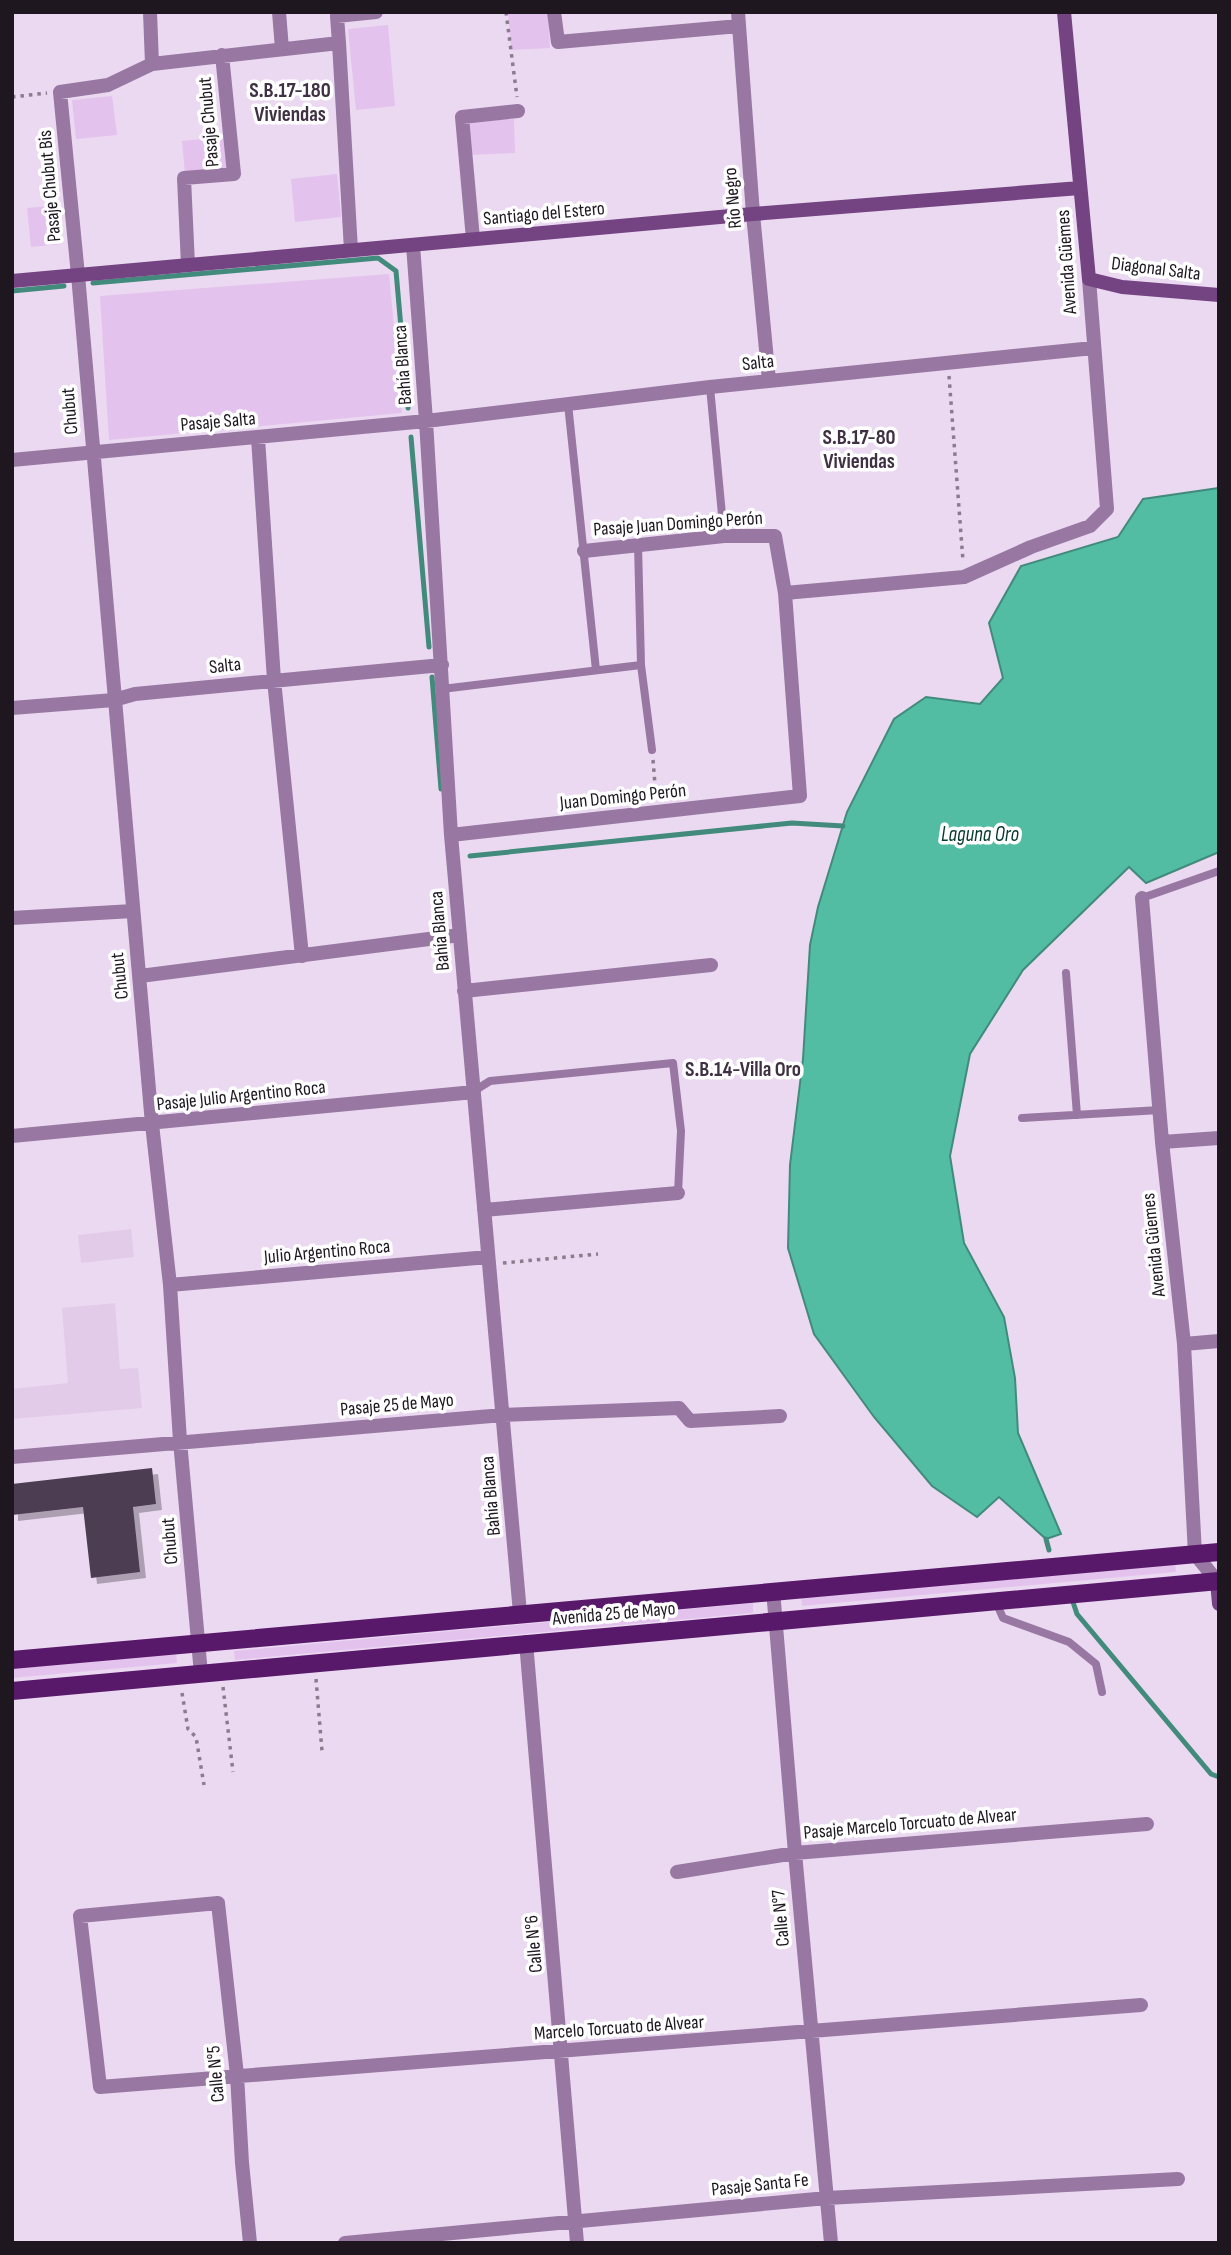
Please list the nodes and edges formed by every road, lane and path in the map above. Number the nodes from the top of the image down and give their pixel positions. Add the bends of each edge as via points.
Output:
1 (150, 12) edge
2 (279, 12) edge
3 (376, 12) edge
4 (506, 12) edge
5 (554, 12) edge
6 (1064, 12) edge
7 (739, 19) edge
8 (339, 43) junction
9 (282, 49) junction
10 (222, 55) junction
11 (152, 64) junction
12 (60, 92) junction
13 (12, 97) edge
14 (519, 111) joint
15 (1080, 188) junction
16 (753, 214) junction
17 (473, 239) junction
18 (413, 245) junction
19 (351, 250) junction
20 (188, 265) junction
21 (78, 275) junction
22 (1089, 279) junction
23 (12, 281) edge
24 (1219, 295) edge
25 (1093, 348) junction
26 (948, 363) junction
27 (769, 382) junction
28 (709, 387) junction
29 (568, 404) junction
30 (426, 421) junction
31 (258, 438) junction
32 (93, 453) junction
33 (12, 460) edge
34 (724, 536) junction
35 (638, 545) junction
36 (584, 551) junction
37 (964, 577) junction
38 (785, 593) junction
39 (442, 665) junction
40 (641, 665) junction
41 (596, 670) junction
42 (274, 680) junction
43 (442, 688) junction
44 (114, 700) junction
45 (12, 709) edge
46 (652, 750) joint
47 (657, 813) junction
48 (451, 835) junction
49 (1219, 872) edge
50 (1142, 898) joint
51 (133, 911) junction
52 (12, 918) edge
53 (460, 934) junction
54 (302, 956) junction
55 (711, 965) dead end
56 (1066, 973) dead end
57 (140, 976) junction
58 (464, 990) junction
59 (474, 1092) junction
60 (1160, 1110) junction
61 (1077, 1115) junction
62 (1022, 1118) dead end
63 (152, 1124) junction
64 (12, 1136) edge
65 (1219, 1139) edge
66 (1162, 1142) junction
67 (678, 1193) joint
68 (484, 1210) junction
69 (598, 1254) dead end
70 (488, 1257) junction
71 (170, 1285) junction
72 (1219, 1341) edge
73 (1184, 1344) junction
74 (503, 1415) junction
75 (780, 1416) dead end
76 (180, 1441) junction
77 (12, 1457) edge
78 (1219, 1552) edge
79 (1195, 1554) junction
80 (1218, 1581) edge
81 (773, 1590) junction
82 (996, 1602) junction
83 (1219, 1604) edge
84 (520, 1613) junction
85 (775, 1621) junction
86 (198, 1642) junction
87 (526, 1642) junction
88 (12, 1660) edge
89 (315, 1665) junction
90 (222, 1672) junction
91 (201, 1674) junction
92 (179, 1676) junction
93 (12, 1691) edge
94 (1102, 1692) dead end
95 (322, 1751) dead end
96 (233, 1772) dead end
97 (204, 1785) dead end
98 (1147, 1824) dead end
99 (795, 1853) junction
100 (677, 1872) dead end
101 (1141, 2005) dead end
102 (811, 2033) junction
103 (562, 2052) junction
104 (237, 2075) junction
105 (100, 2087) joint
106 (1178, 2179) dead end
107 (827, 2198) junction
108 (576, 2223) junction
109 (250, 2243) edge
110 (345, 2243) edge
111 (577, 2243) edge
112 (831, 2243) edge

1 - 11 street
2 - 9 street
3 - 8 street via 337,16
4 - 14 path
5 - 7 street via 558,42
6 - 15 street, Avenida Güemes
7 - 16 street, Río Negro
8 - 9 street
8 - 19 street
9 - 10 street
10 - 11 street
10 - 20 street, Pasaje Chubut via 234,174 184,178
11 - 12 street via 108,85
12 - 13 path
12 - 21 street, Pasaje Chubut Bis
14 - 17 street via 462,117
15 - 16 street, Santiago del Estero
15 - 22 street, Avenida Güemes
16 - 17 street, Santiago del Estero
16 - 27 street, Río Negro
17 - 18 street, Santiago del Estero
18 - 19 street, Santiago del Estero
18 - 30 street, Bahía Blanca
19 - 20 street, Santiago del Estero
20 - 21 street, Santiago del Estero
21 - 23 street, Santiago del Estero
21 - 32 street, Chubut
22 - 24 street, Diagonal Salta via 1122,287
22 - 25 street, Avenida Güemes
25 - 26 street, Salta
25 - 37 street, Avenida Güemes via 1107,509 1090,526
26 - 27 street, Salta
26 - 37 path
27 - 28 street, Salta
28 - 29 street, Salta
28 - 34 lane
29 - 30 street, Salta
29 - 36 lane
30 - 31 street, Pasaje Salta
30 - 39 street, Bahía Blanca
31 - 32 street, Pasaje Salta
31 - 42 street
32 - 33 street, Pasaje Salta
32 - 44 street, Chubut
34 - 35 street, Pasaje Juan Domingo Perón
34 - 38 street, Pasaje Juan Domingo Perón via 775,536
35 - 36 street, Pasaje Juan Domingo Perón
35 - 40 lane
36 - 41 lane
37 - 38 street
38 - 47 street, Juan Domingo Perón via 800,796
39 - 42 street, Salta
39 - 43 street, Bahía Blanca
40 - 41 lane
40 - 46 lane
41 - 43 lane
42 - 44 street, Salta
42 - 54 street
43 - 48 street, Bahía Blanca
44 - 45 street, Salta
44 - 51 street, Chubut
46 - 47 path
47 - 48 street, Juan Domingo Perón
48 - 53 street, Bahía Blanca
49 - 50 lane
50 - 60 street, Avenida Güemes
51 - 52 street
51 - 57 street, Chubut
53 - 54 street
53 - 58 street, Bahía Blanca
54 - 57 street
55 - 58 street
56 - 61 lane
57 - 63 street, Chubut
58 - 59 street, Bahía Blanca
59 - 63 street, Pasaje Julio Argentino Roca
59 - 67 lane via 489,1081 673,1063 681,1131
59 - 68 street, Bahía Blanca
60 - 61 lane
60 - 66 street, Avenida Güemes
61 - 62 lane
63 - 64 street, Pasaje Julio Argentino Roca
63 - 71 street, Chubut
65 - 66 street
66 - 73 street, Avenida Güemes
67 - 68 street
68 - 70 street, Bahía Blanca
69 - 70 path via 504,1263
70 - 71 street, Julio Argentino Roca
70 - 74 street, Bahía Blanca
71 - 76 street, Chubut
72 - 73 street
73 - 79 street, Avenida Güemes
74 - 75 street, Pasaje 25 de Mayo via 679,1408 690,1421
74 - 76 street, Pasaje 25 de Mayo
74 - 84 street, Bahía Blanca
76 - 77 street, Pasaje 25 de Mayo
76 - 86 street, Chubut
78 - 79 main road, Avenida 25 de Mayo
79 - 80 street
79 - 81 main road, Avenida 25 de Mayo
80 - 82 main road, Avenida 25 de Mayo
80 - 83 street
81 - 84 main road, Avenida 25 de Mayo
81 - 85 street, Calle N°7
82 - 85 main road, Avenida 25 de Mayo
82 - 94 lane via 1003,1618 1069,1642 1096,1664
84 - 86 main road, Avenida 25 de Mayo
85 - 87 main road, Avenida 25 de Mayo
85 - 99 street, Calle N°7
86 - 88 main road, Avenida 25 de Mayo
86 - 91 street, Chubut
87 - 89 main road, Avenida 25 de Mayo
87 - 103 street, Calle N°6
89 - 90 main road, Avenida 25 de Mayo
89 - 95 path
90 - 91 main road, Avenida 25 de Mayo
90 - 96 path
91 - 92 main road, Avenida 25 de Mayo
92 - 93 main road, Avenida 25 de Mayo
92 - 97 path
98 - 99 street, Pasaje Marcelo Torcuato de Alvear
99 - 100 street, Pasaje Marcelo Torcuato de Alvear
99 - 102 street, Calle N°7
101 - 102 street, Marcelo Torcuato de Alvear
102 - 103 street, Marcelo Torcuato de Alvear
102 - 107 street, Calle N°7
103 - 104 street, Marcelo Torcuato de Alvear
103 - 108 street, Calle N°6
104 - 105 street, Marcelo Torcuato de Alvear
104 - 105 street, Calle N°5 via 218,1903 80,1916
104 - 109 street, Calle N°5
106 - 107 street, Pasaje Santa Fe
107 - 108 street, Pasaje Santa Fe
107 - 112 street, Calle N°7
108 - 110 street, Pasaje Santa Fe
108 - 111 street, Calle N°6

